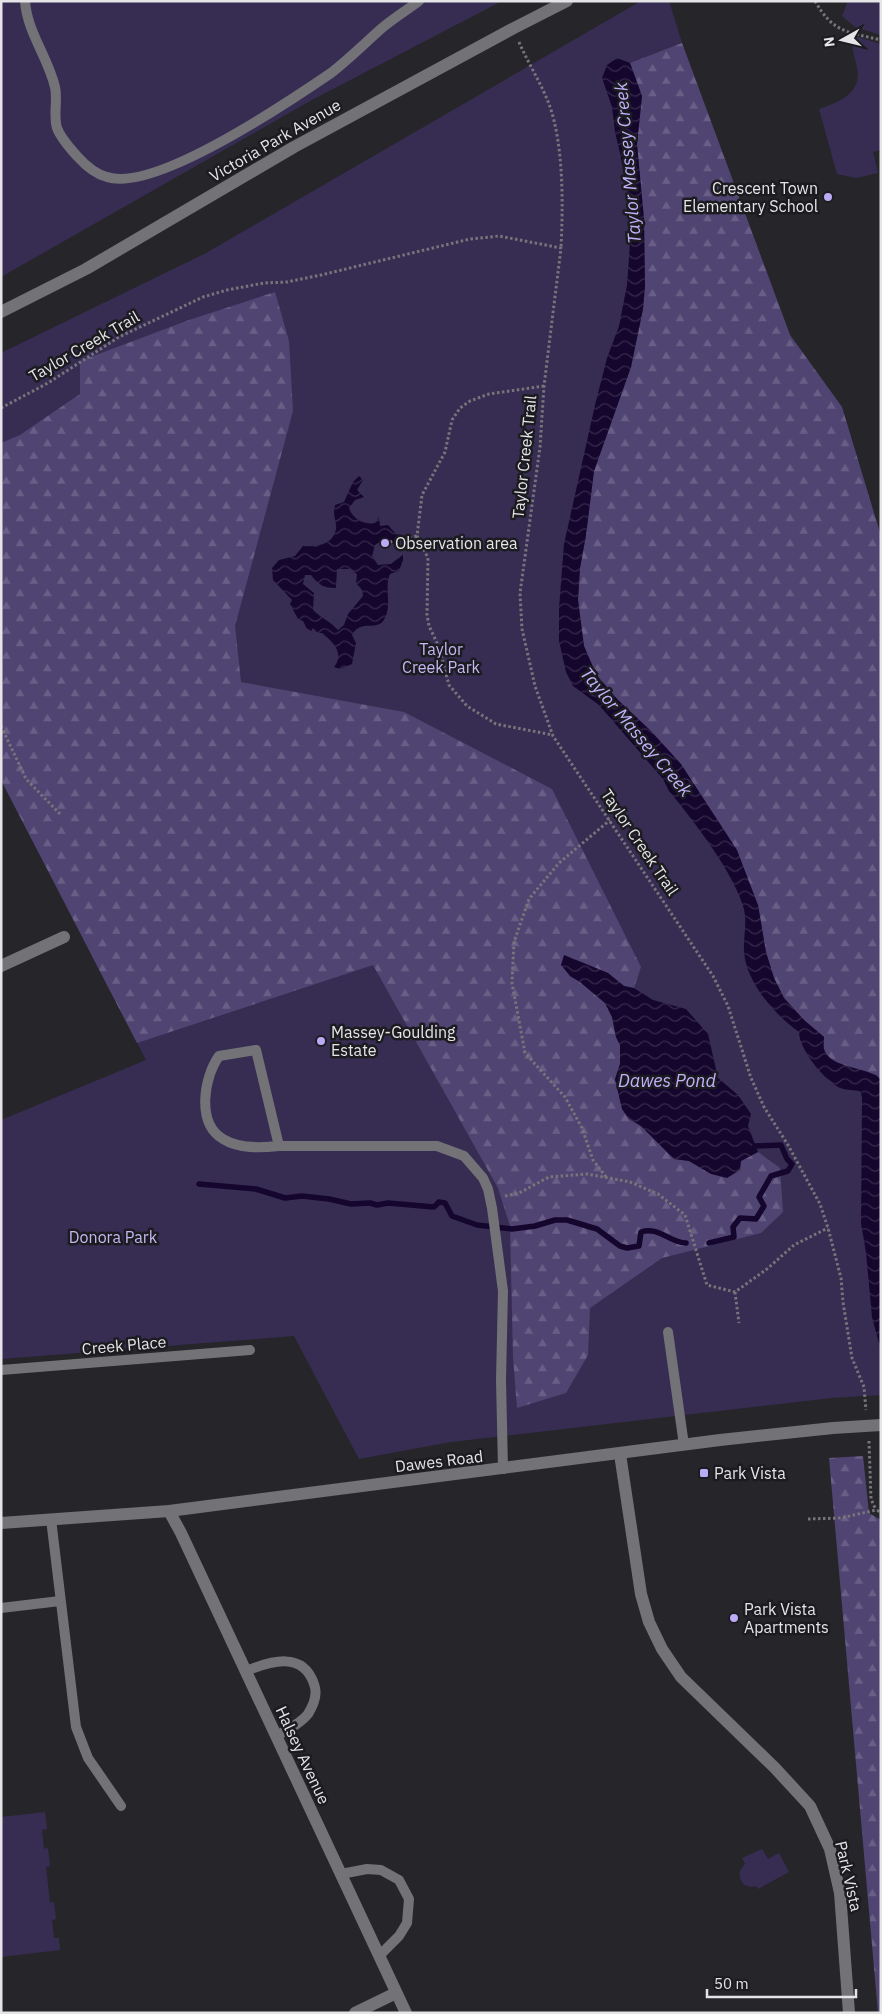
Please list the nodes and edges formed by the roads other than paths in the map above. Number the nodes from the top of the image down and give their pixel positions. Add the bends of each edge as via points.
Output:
1 (24, 1) edge
2 (419, 1) edge
3 (567, 1) edge
4 (1, 312) edge
5 (64, 937) dead end
6 (1, 966) edge
7 (279, 1146) junction
8 (668, 1332) dead end
9 (250, 1350) dead end
10 (1, 1370) edge
11 (881, 1425) edge
12 (684, 1445) junction
13 (620, 1454) junction
14 (503, 1469) junction
15 (169, 1511) junction
16 (51, 1518) junction
17 (1, 1522) edge
18 (60, 1601) junction
19 (1, 1608) edge
20 (246, 1671) junction
21 (276, 1736) junction
22 (121, 1806) dead end
23 (341, 1874) junction
24 (379, 1956) junction
25 (396, 1992) junction
26 (354, 2013) edge
27 (406, 2013) edge
28 (849, 2013) edge

1 - 2 lane via 28,23 46,59 55,88 57,128 68,146 91,170 109,178 129,179 155,172 205,150 291,101
3 - 4 street, Victoria Park Avenue via 294,147 86,269
5 - 6 street
7 - 7 lane via 236,1145 214,1131 205,1098 208,1077 219,1056 256,1050
7 - 14 lane via 436,1146 464,1156 483,1178 491,1204 504,1307 501,1380
8 - 12 lane
9 - 10 lane, Creek Place
11 - 12 street, Dawes Road
12 - 13 street, Dawes Road
13 - 14 street, Dawes Road
13 - 28 street, Park Vista via 642,1594 649,1622 662,1649 681,1678 810,1806 830,1849 840,1893
14 - 15 street, Dawes Road
15 - 16 street, Dawes Road
15 - 20 street, Halsey Avenue
16 - 17 street, Dawes Road
16 - 18 lane
18 - 19 lane
18 - 22 lane via 76,1727 88,1758
20 - 21 street, Halsey Avenue
20 - 21 lane via 267,1662 288,1661 302,1665 311,1675 316,1689 308,1714 298,1724
21 - 23 street, Halsey Avenue
23 - 24 street, Halsey Avenue
23 - 24 lane via 381,1870 399,1880 409,1899 407,1923
24 - 25 street, Halsey Avenue
25 - 26 street
25 - 27 street, Halsey Avenue

